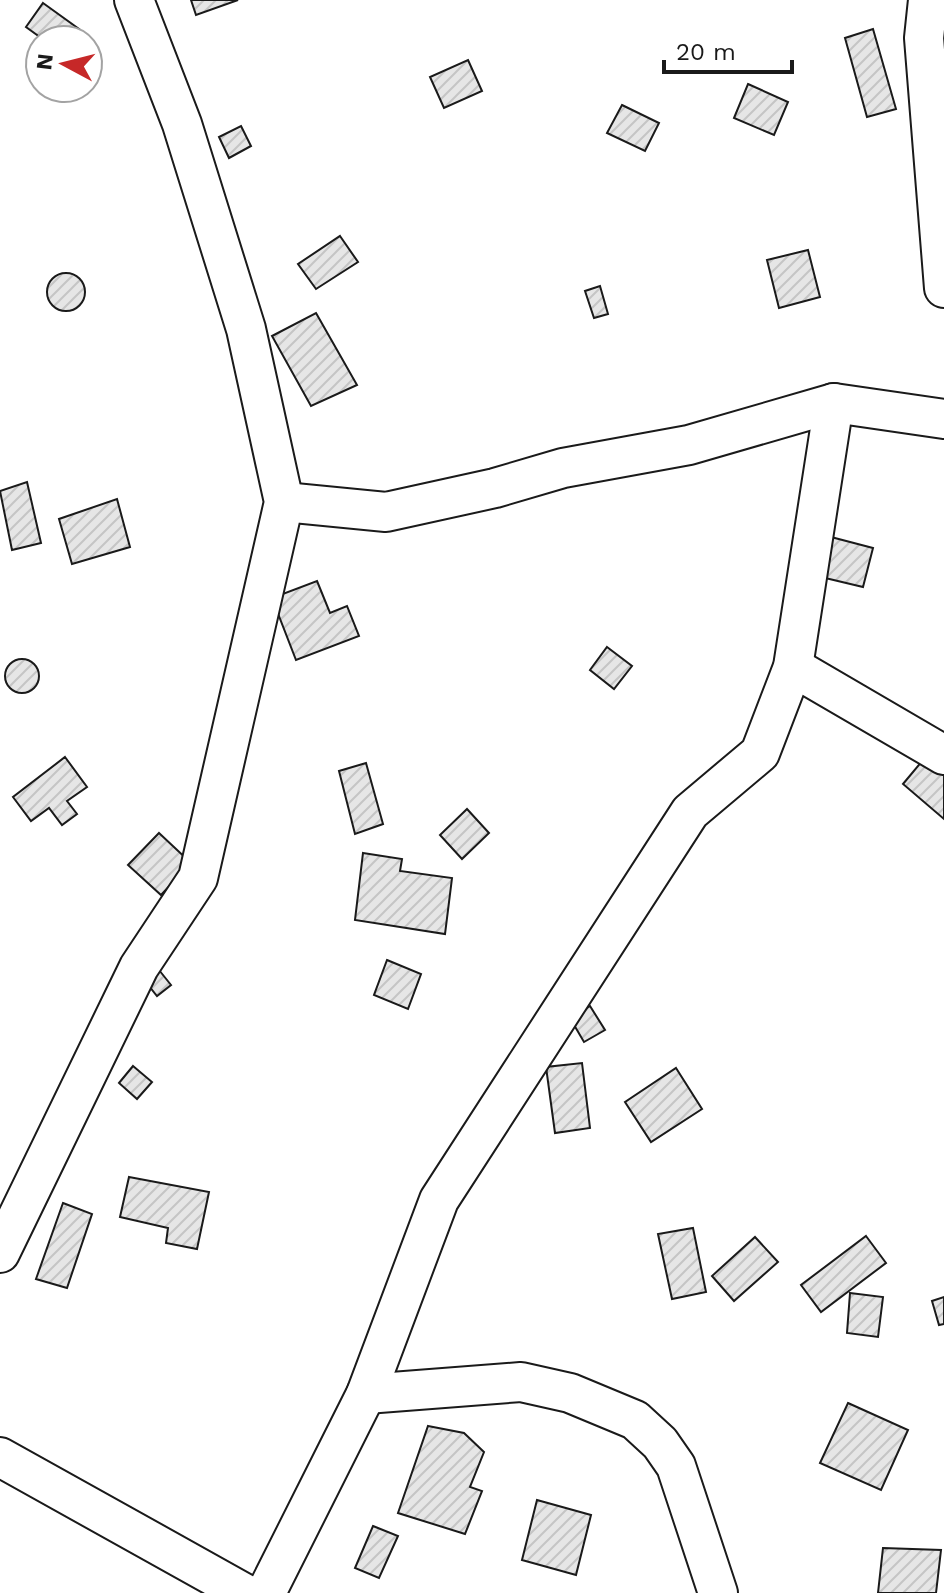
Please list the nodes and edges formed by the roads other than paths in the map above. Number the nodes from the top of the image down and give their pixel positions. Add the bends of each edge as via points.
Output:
1 (134, 0) edge
2 (928, 0) edge
3 (944, 288) edge
4 (834, 403) junction
5 (944, 419) edge
6 (284, 502) junction
7 (793, 667) junction
8 (944, 755) edge
9 (0, 1253) edge
10 (366, 1394) junction
11 (0, 1457) edge
12 (244, 1593) edge
13 (266, 1593) edge
14 (718, 1593) edge

1 - 6 street via 182,124 242,315
2 - 3 street via 924,38
4 - 5 street
4 - 6 street via 689,445 563,468 386,512
4 - 7 street
6 - 9 street via 198,878 139,967
7 - 8 street
7 - 10 street via 760,753 690,812 439,1200
10 - 13 street
10 - 14 street via 540,1384 635,1420 676,1466
11 - 12 street

